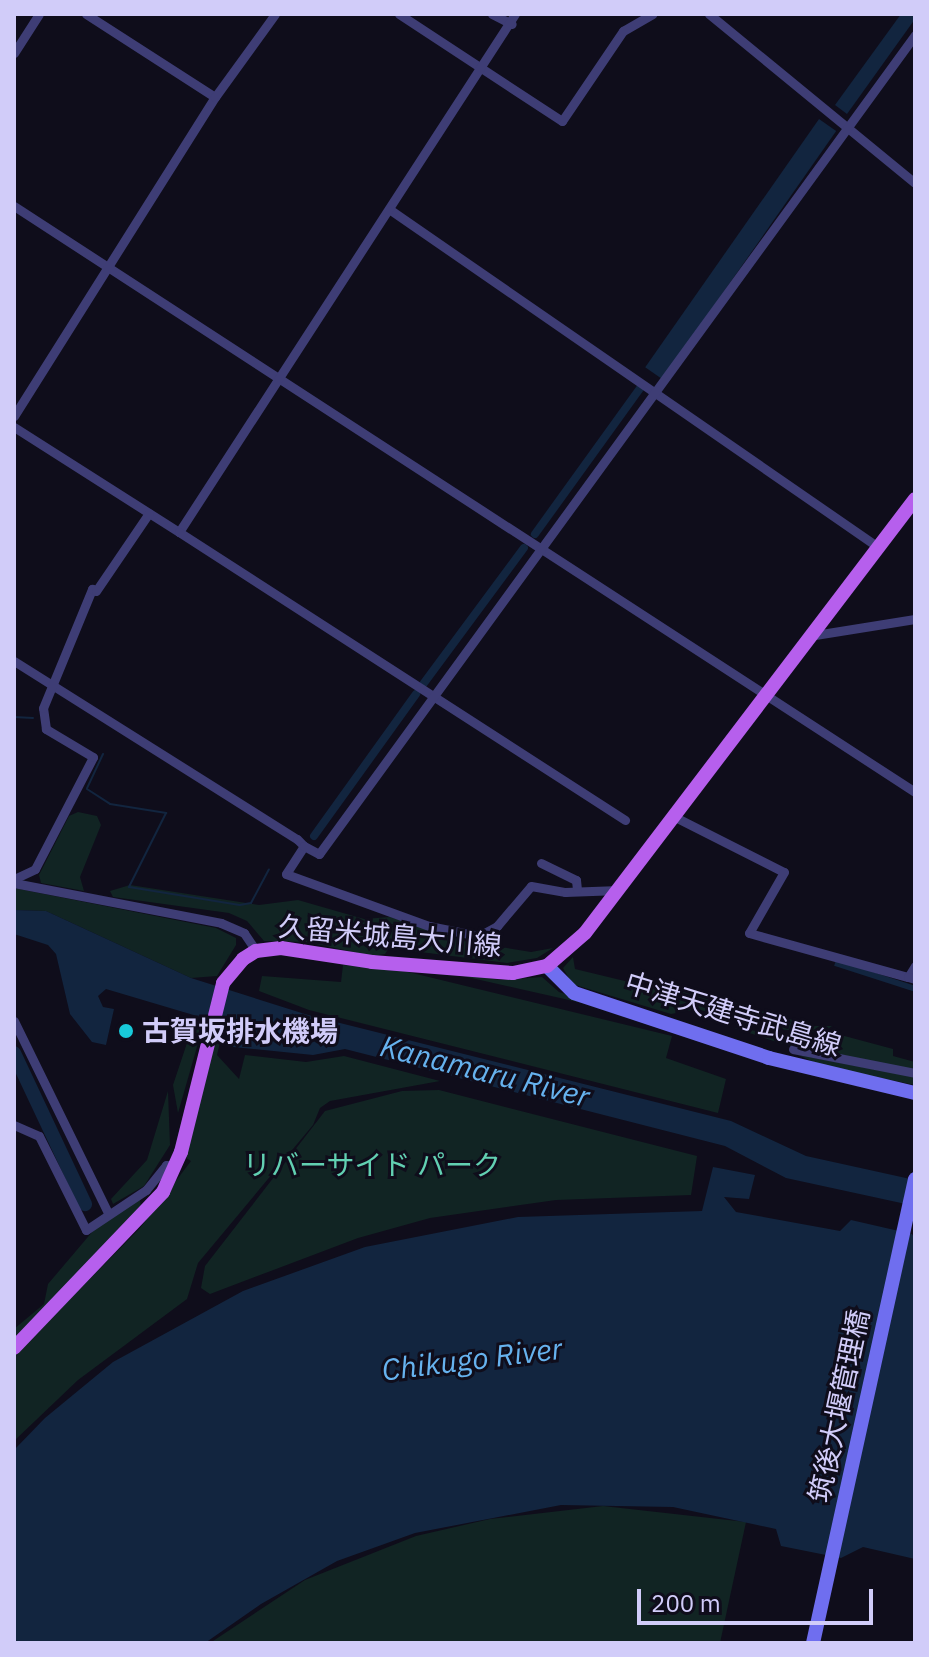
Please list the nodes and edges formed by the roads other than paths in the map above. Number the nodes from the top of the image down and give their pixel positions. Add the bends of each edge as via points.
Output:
1 (39, 14) edge
2 (86, 14) edge
3 (275, 14) edge
4 (399, 14) edge
5 (492, 14) edge
6 (653, 14) edge
7 (709, 14) edge
8 (514, 19) edge
9 (915, 35) edge
10 (14, 53) edge
11 (483, 69) junction
12 (215, 97) junction
13 (846, 128) junction
14 (915, 183) edge
15 (14, 206) edge
16 (389, 209) junction
17 (109, 267) junction
18 (279, 375) junction
19 (656, 388) junction
20 (14, 416) edge
21 (14, 427) edge
22 (915, 499) edge
23 (149, 513) junction
24 (179, 532) junction
25 (541, 547) junction
26 (878, 547) junction
27 (915, 619) edge
28 (815, 635) junction
29 (14, 661) edge
30 (53, 683) junction
31 (765, 696) junction
32 (432, 697) junction
33 (915, 792) edge
34 (673, 816) junction
35 (625, 820) dead end
36 (304, 846) junction
37 (541, 863) dead end
38 (14, 881) edge
39 (577, 889) junction
40 (619, 890) junction
41 (256, 951) junction
42 (547, 966) junction
43 (915, 966) edge
44 (912, 978) edge
45 (14, 1021) edge
46 (793, 1049) dead end
47 (915, 1073) edge
48 (915, 1093) edge
49 (14, 1125) edge
50 (176, 1166) junction
51 (915, 1179) edge
52 (107, 1211) junction
53 (14, 1348) edge
54 (813, 1643) edge

1 - 10 street
2 - 12 street
3 - 12 street
4 - 11 street
5 - 8 street
6 - 11 street via 623,31 562,121
7 - 13 street
8 - 11 street
9 - 13 street
11 - 16 street
12 - 17 street
13 - 14 street
13 - 19 street
15 - 17 street
16 - 18 street
16 - 19 street
17 - 18 street
17 - 20 street
18 - 24 street
18 - 25 street
19 - 25 street
19 - 26 street
21 - 23 street
22 - 26 main road
23 - 24 street
23 - 30 street via 96,591 92,589
24 - 32 street
25 - 31 street
25 - 32 street
26 - 28 main road
27 - 28 street
28 - 31 main road
29 - 30 street
30 - 36 street
30 - 38 street via 42,724 93,757 35,869
31 - 33 street
31 - 34 main road
32 - 35 street
32 - 36 street via 319,854
34 - 40 main road
34 - 44 street via 784,872 749,933
36 - 39 street via 286,874 466,935 490,933 531,886
37 - 39 street via 576,880
38 - 41 street via 221,923 244,933
39 - 40 street
40 - 42 main road via 585,933
41 - 42 main road, 久留米城島大川線 via 281,948 372,962 513,973
41 - 50 main road, 久留米城島大川線 via 223,983
42 - 48 street, 中津天建寺武島線 via 574,993 769,1058
43 - 44 street
45 - 52 street
46 - 47 street
49 - 52 street via 39,1136 86,1230
50 - 52 street via 166,1165 146,1190
50 - 53 main road, 久留米城島大川線 via 138,1224
51 - 54 street, 筑後大堰管理橋

